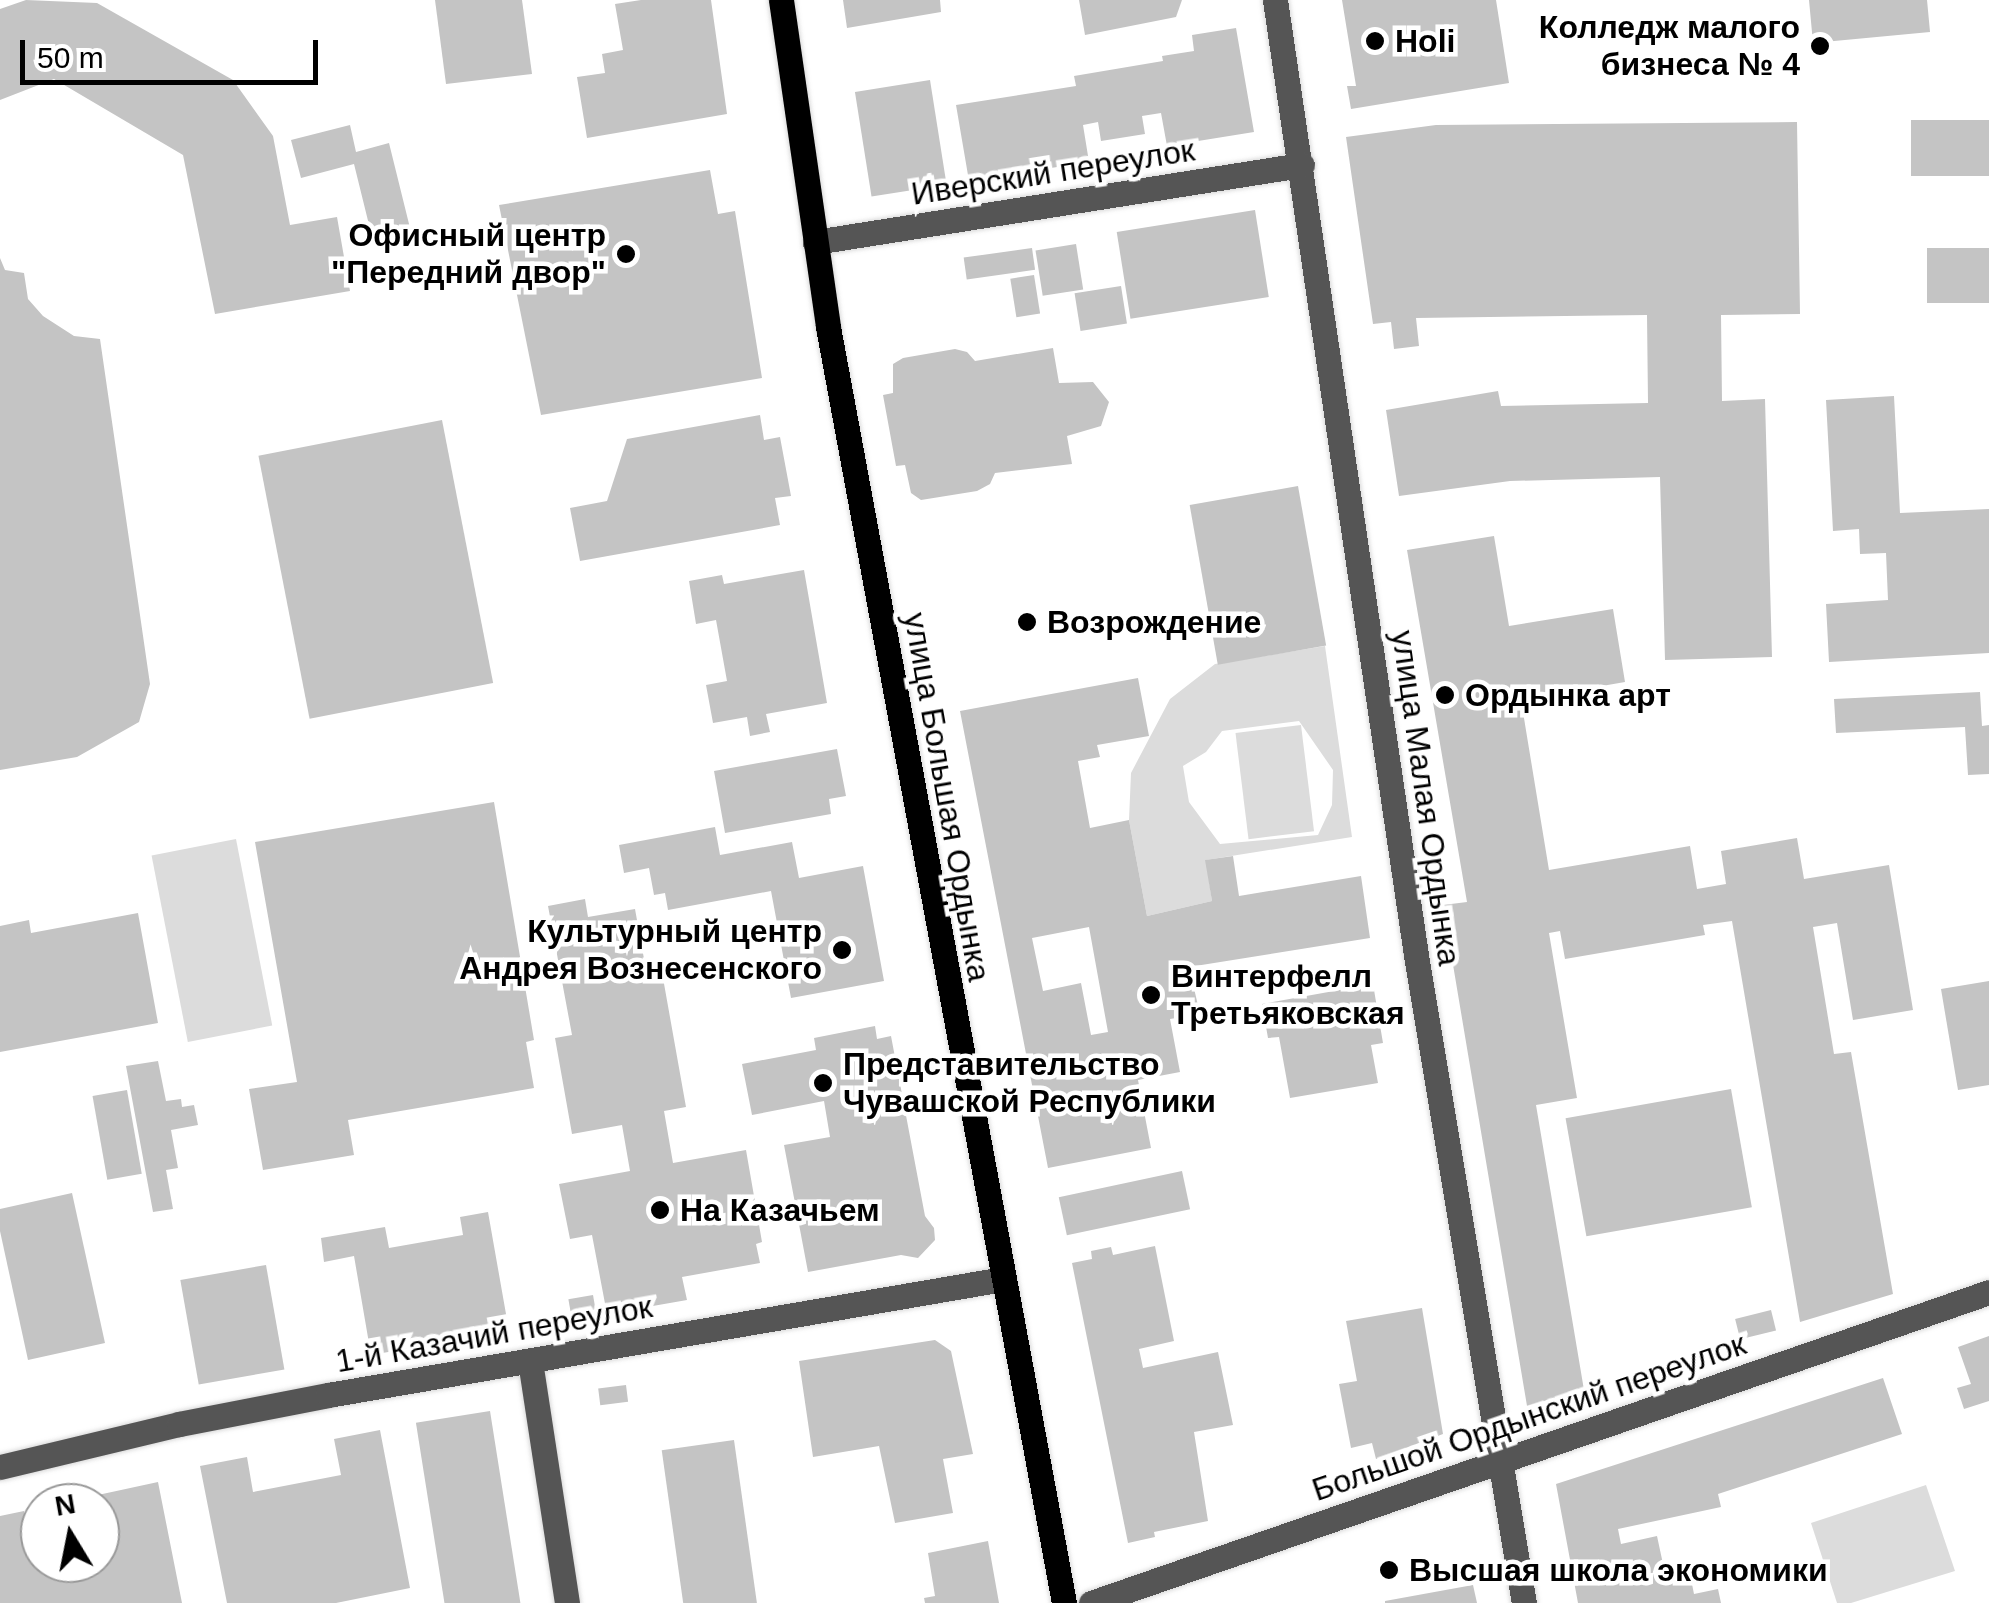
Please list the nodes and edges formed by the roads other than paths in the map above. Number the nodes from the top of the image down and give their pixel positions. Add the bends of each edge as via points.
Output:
1 (781, 0) edge
2 (1275, 0) edge
3 (1302, 164) junction
4 (814, 242) junction
5 (1003, 1279) junction
6 (1989, 1292) edge
7 (530, 1361) junction
8 (1497, 1461) junction
9 (0, 1467) edge
10 (567, 1603) edge
11 (1064, 1603) edge
12 (1091, 1603) edge
13 (1524, 1603) edge

1 - 4 main road, улица Большая Ордынка
2 - 3 street, улица Малая Ордынка
3 - 4 street, Иверский переулок
3 - 8 street, улица Малая Ордынка
4 - 5 main road, улица Большая Ордынка
5 - 7 street, 1-й Казачий переулок
5 - 11 main road, улица Большая Ордынка
6 - 8 street, Большой Ордынский переулок
7 - 9 street, 1-й Казачий переулок via 179,1424
7 - 10 street
8 - 12 street, Большой Ордынский переулок
8 - 13 street, улица Малая Ордынка

